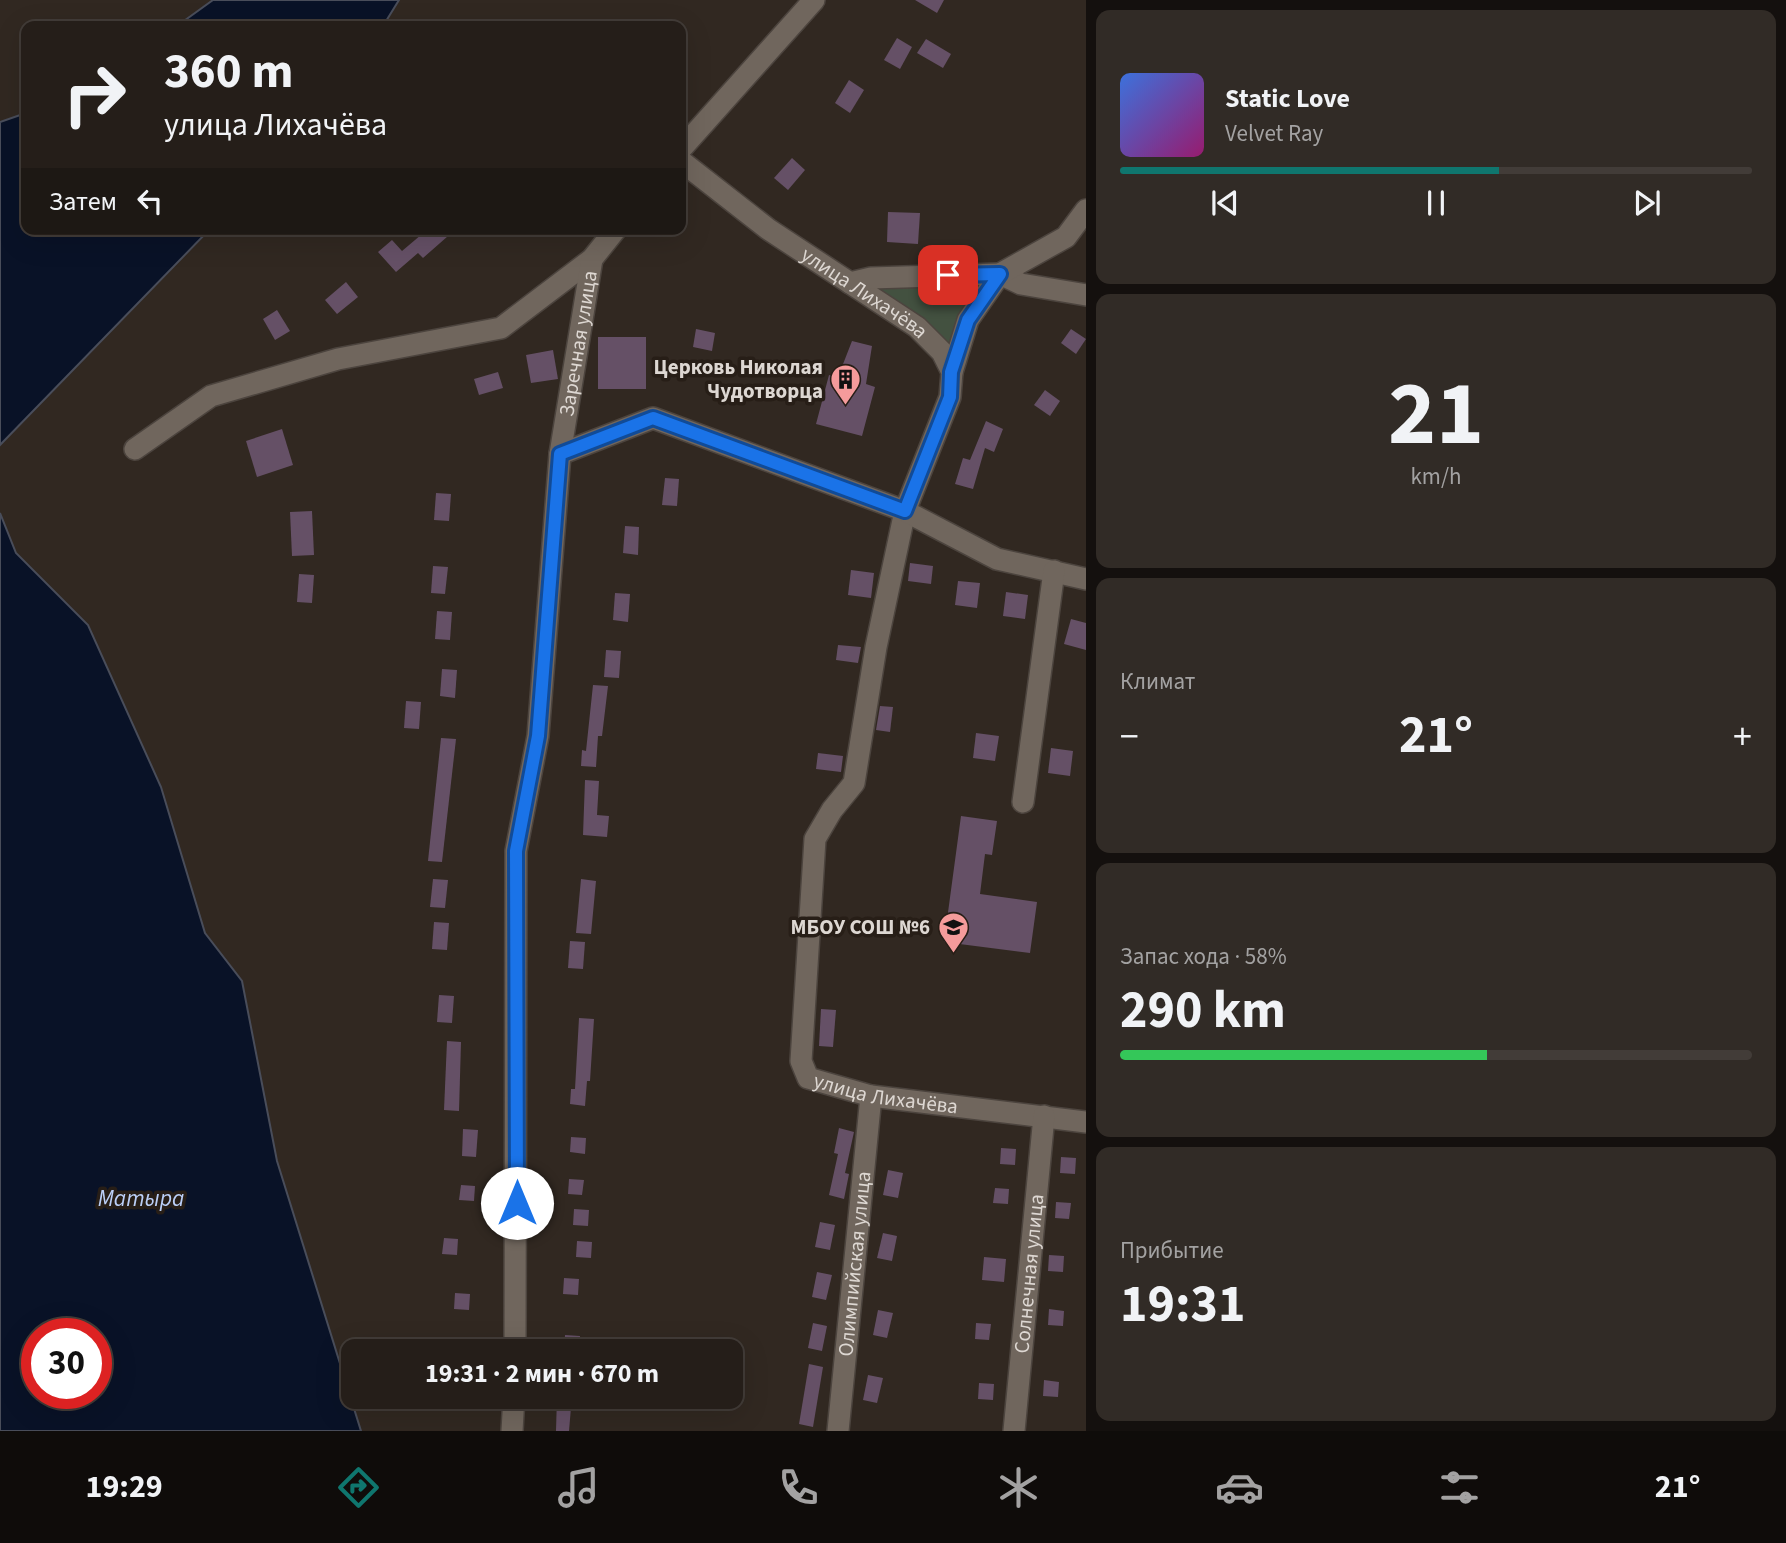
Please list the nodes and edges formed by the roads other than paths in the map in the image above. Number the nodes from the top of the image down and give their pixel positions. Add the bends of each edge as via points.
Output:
1 (814, 0) edge
2 (686, 143) edge
3 (686, 165) edge
4 (1086, 210) edge
5 (611, 235) edge
6 (592, 259) junction
7 (1000, 274) junction
8 (850, 283) junction
9 (1086, 295) edge
10 (951, 372) junction
11 (135, 449) dead end
12 (560, 454) junction
13 (905, 511) junction
14 (1054, 571) junction
15 (1086, 579) edge
16 (1023, 802) dead end
17 (871, 1096) junction
18 (1044, 1116) junction
19 (1086, 1122) edge
20 (515, 1339) edge
21 (514, 1409) edge
22 (513, 1431) edge
23 (838, 1431) edge
24 (1014, 1431) edge

1 - 2 street
3 - 8 street, улица Лихачёва via 768,229
4 - 7 street via 1066,236
5 - 6 street
6 - 11 street, Заречная улица via 501,328 338,359 211,396
6 - 12 street, Заречная улица
7 - 8 street via 871,278
7 - 9 street via 1021,284
7 - 10 street via 968,320
8 - 10 street, улица Лихачёва via 917,327 942,352
10 - 13 street, улица Лихачёва via 950,397
12 - 13 street via 653,418
12 - 20 street, Заречная улица via 538,736 516,851
13 - 14 street via 997,559
13 - 17 street, улица Лихачёва via 854,783 816,839 801,1061 808,1078
14 - 15 street
14 - 16 street
17 - 18 street, улица Лихачёва
17 - 23 street, Олимпийская улица
18 - 19 street, улица Лихачёва
18 - 24 street, Солнечная улица
21 - 22 street

